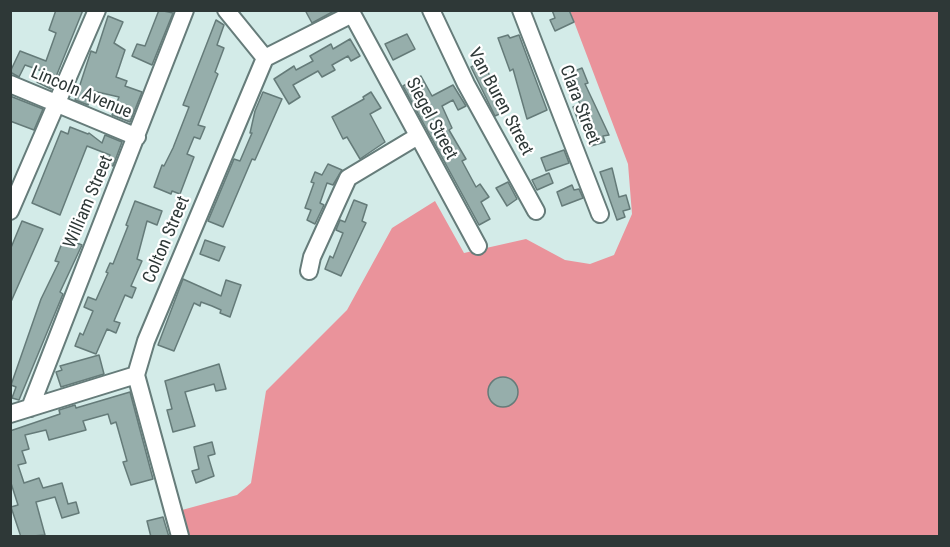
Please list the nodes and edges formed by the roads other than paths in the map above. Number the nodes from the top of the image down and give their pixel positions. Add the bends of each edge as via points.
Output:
1 (97, 10) edge
2 (185, 10) edge
3 (226, 10) edge
4 (431, 10) edge
5 (521, 10) edge
6 (351, 12) edge
7 (265, 58) junction
8 (10, 84) edge
9 (59, 103) junction
10 (418, 136) junction
11 (137, 137) junction
12 (10, 211) edge
13 (536, 211) dead end
14 (600, 214) dead end
15 (478, 246) dead end
16 (307, 259) dead end
17 (136, 375) junction
18 (30, 408) junction
19 (10, 414) edge
20 (180, 537) edge

1 - 9 street
2 - 11 street, William Street
3 - 7 street
4 - 13 street, Van Buren Street via 466,84
5 - 14 street, Clara Street
6 - 7 street
6 - 10 street, Siegel Street
7 - 17 street, Colton Street via 146,341
8 - 9 street, Lincoln Avenue
9 - 11 street, Lincoln Avenue
9 - 12 street
10 - 15 street, Siegel Street
10 - 16 street via 348,178
11 - 18 street, William Street
17 - 18 street
17 - 20 street
18 - 19 street

